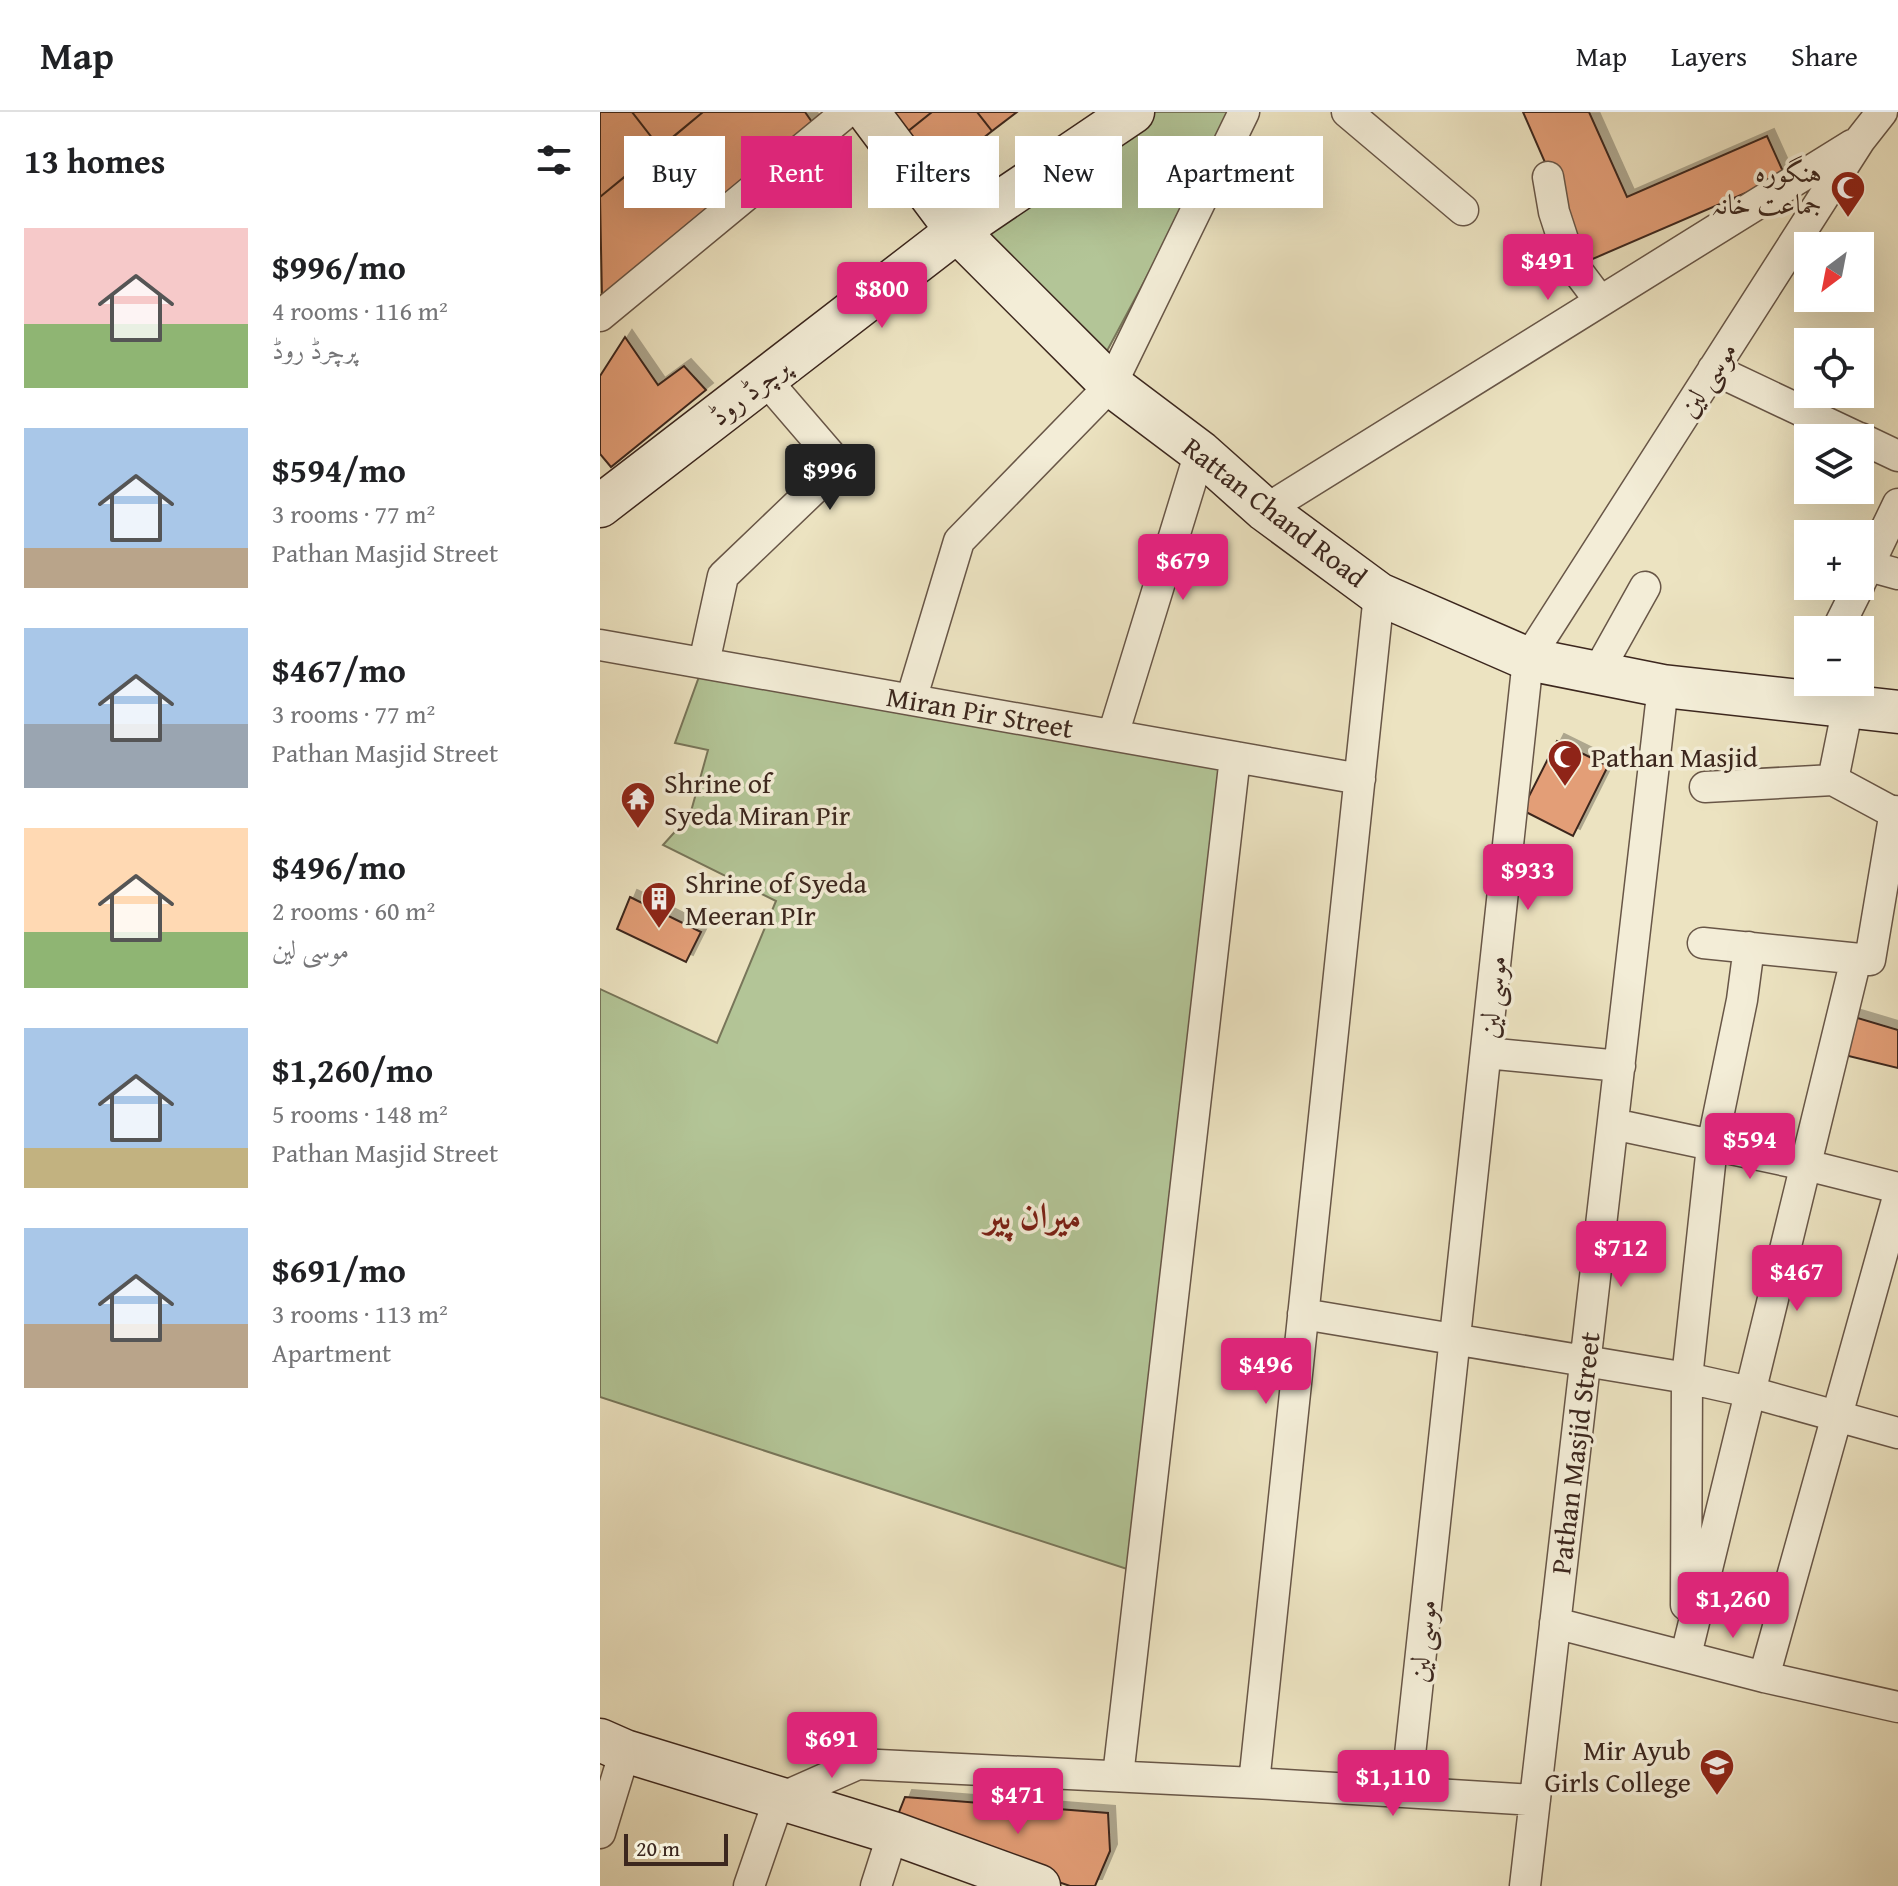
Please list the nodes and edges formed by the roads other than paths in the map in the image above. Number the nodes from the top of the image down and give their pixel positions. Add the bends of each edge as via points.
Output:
1 (847, 112) edge
2 (868, 112) edge
3 (1133, 112) edge
4 (1244, 112) edge
5 (1347, 112) edge
6 (1887, 116) edge
7 (1860, 140) junction
8 (1548, 177) dead end
9 (1463, 210) dead end
10 (957, 231) junction
11 (1600, 301) junction
12 (600, 316) edge
13 (1713, 369) junction
14 (765, 379) junction
15 (1111, 385) junction
16 (1830, 424) edge
17 (1874, 445) edge
18 (1200, 452) junction
19 (1898, 456) edge
20 (1898, 504) edge
21 (600, 506) edge
22 (1265, 510) junction
23 (1874, 553) edge
24 (1898, 574) edge
25 (1874, 577) edge
26 (1645, 587) dead end
27 (1379, 594) junction
28 (600, 645) edge
29 (1528, 659) junction
30 (704, 663) junction
31 (1597, 673) junction
32 (1663, 686) junction
33 (1794, 691) edge
34 (1819, 696) edge
35 (911, 700) junction
36 (1848, 706) junction
37 (1898, 712) edge
38 (1113, 735) junction
39 (1235, 757) junction
40 (1360, 779) junction
41 (1833, 780) junction
42 (1705, 787) dead end
43 (1896, 813) edge
44 (1703, 943) dead end
45 (1749, 947) junction
46 (1856, 959) junction
47 (1486, 1053) junction
48 (1620, 1066) junction
49 (1613, 1124) junction
50 (1712, 1146) junction
51 (1806, 1165) junction
52 (1898, 1188) edge
53 (1898, 1197) edge
54 (1303, 1314) junction
55 (1455, 1339) junction
56 (1586, 1362) junction
57 (1687, 1378) junction
58 (1750, 1392) junction
59 (1837, 1416) junction
60 (1898, 1433) edge
61 (1555, 1623) junction
62 (1686, 1655) junction
63 (1764, 1677) junction
64 (1898, 1707) edge
65 (613, 1745) edge
66 (1118, 1776) junction
67 (1254, 1783) junction
68 (1406, 1792) junction
69 (779, 1799) junction
70 (1535, 1800) junction
71 (600, 1833) edge
72 (893, 1833) junction
73 (749, 1886) edge
74 (876, 1886) edge
75 (1039, 1886) edge
76 (1525, 1886) edge

1 - 12 street
2 - 10 street, Rattan Chand Road
3 - 10 street, پرچرڈ روڈ
4 - 15 street
5 - 9 street
6 - 7 street, موسی لین
7 - 11 street
7 - 13 street, موسی لین
8 - 11 street via 1570,261
10 - 14 street, پرچرڈ روڈ
10 - 15 street, Rattan Chand Road
11 - 22 street
13 - 16 street
13 - 29 street, موسی لین
14 - 21 street, پرچرڈ روڈ
14 - 30 street via 839,465 723,576
15 - 18 street, Rattan Chand Road
15 - 35 street via 959,541
17 - 19 street
18 - 22 street, Rattan Chand Road
18 - 38 street
20 - 23 street
22 - 27 street, Rattan Chand Road
24 - 25 street
26 - 31 street
27 - 29 street, Rattan Chand Road
27 - 40 street
28 - 30 street, Miran Pir Street
29 - 31 street, Rattan Chand Road
29 - 47 street, موسی لین
30 - 35 street, Miran Pir Street
31 - 32 street, Rattan Chand Road
32 - 33 street, Rattan Chand Road
32 - 48 street, Pathan Masjid Street
34 - 36 street, Rattan Chand Road
35 - 38 street, Miran Pir Street
36 - 37 street, Rattan Chand Road
36 - 41 street
38 - 39 street, Miran Pir Street
39 - 40 street, Miran Pir Street
39 - 66 street
40 - 54 street
41 - 42 street
41 - 43 street
43 - 46 street via 1870,960
44 - 45 street
45 - 46 street
45 - 50 street
46 - 51 street
47 - 48 street
47 - 55 street, موسی لین
48 - 49 street, Pathan Masjid Street
49 - 50 street
49 - 56 street, Pathan Masjid Street
50 - 51 street
50 - 57 street
51 - 52 street
51 - 58 street
53 - 59 street
54 - 55 street
54 - 67 street
55 - 56 street
55 - 68 street, موسی لین
56 - 57 street
56 - 61 street, Pathan Masjid Street
57 - 58 street
57 - 62 street
58 - 59 street
58 - 62 street
59 - 60 street
59 - 63 street
61 - 62 street
61 - 70 street, Pathan Masjid Street
62 - 63 street
63 - 64 street
65 - 69 street
65 - 71 street
66 - 67 street
66 - 69 street via 858,1764
67 - 68 street
68 - 70 street
69 - 72 street
69 - 73 street
70 - 76 street, Pathan Masjid Street
72 - 74 street
72 - 75 street

